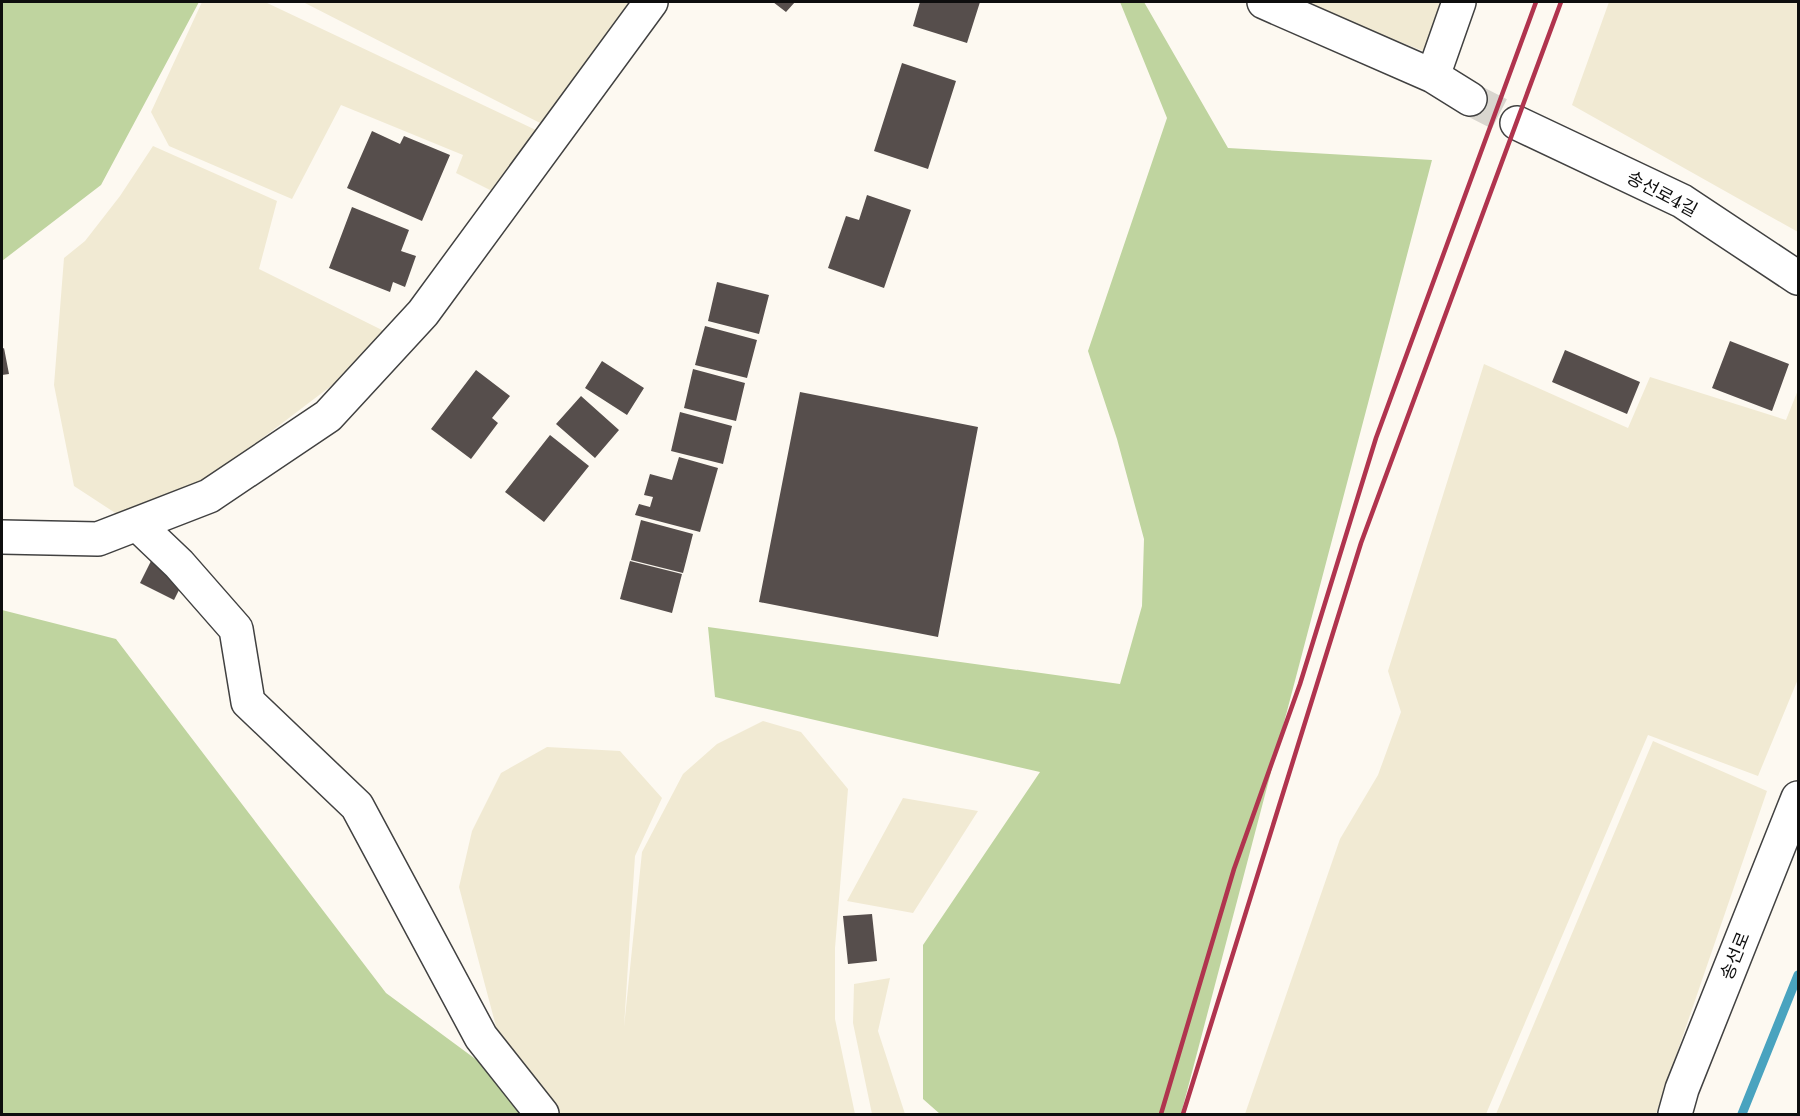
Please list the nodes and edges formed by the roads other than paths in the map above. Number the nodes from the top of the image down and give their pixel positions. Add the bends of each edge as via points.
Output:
1 (651, 2) edge
2 (1264, 2) edge
3 (1460, 2) edge
4 (1433, 76) junction
5 (1470, 99) tunnel mouth
6 (1518, 123) tunnel mouth
7 (1798, 278) edge
8 (137, 524) junction
9 (2, 537) edge
10 (1798, 798) edge
11 (542, 1114) edge
12 (1675, 1114) edge

1 - 8 street via 423,314 328,416 209,496
2 - 4 street
3 - 4 street
4 - 5 street
6 - 7 street, 송선로4길 via 1682,201
8 - 9 street via 98,538
8 - 11 street via 179,564 236,629 248,702 357,806 481,1037
10 - 12 street, 송선로

